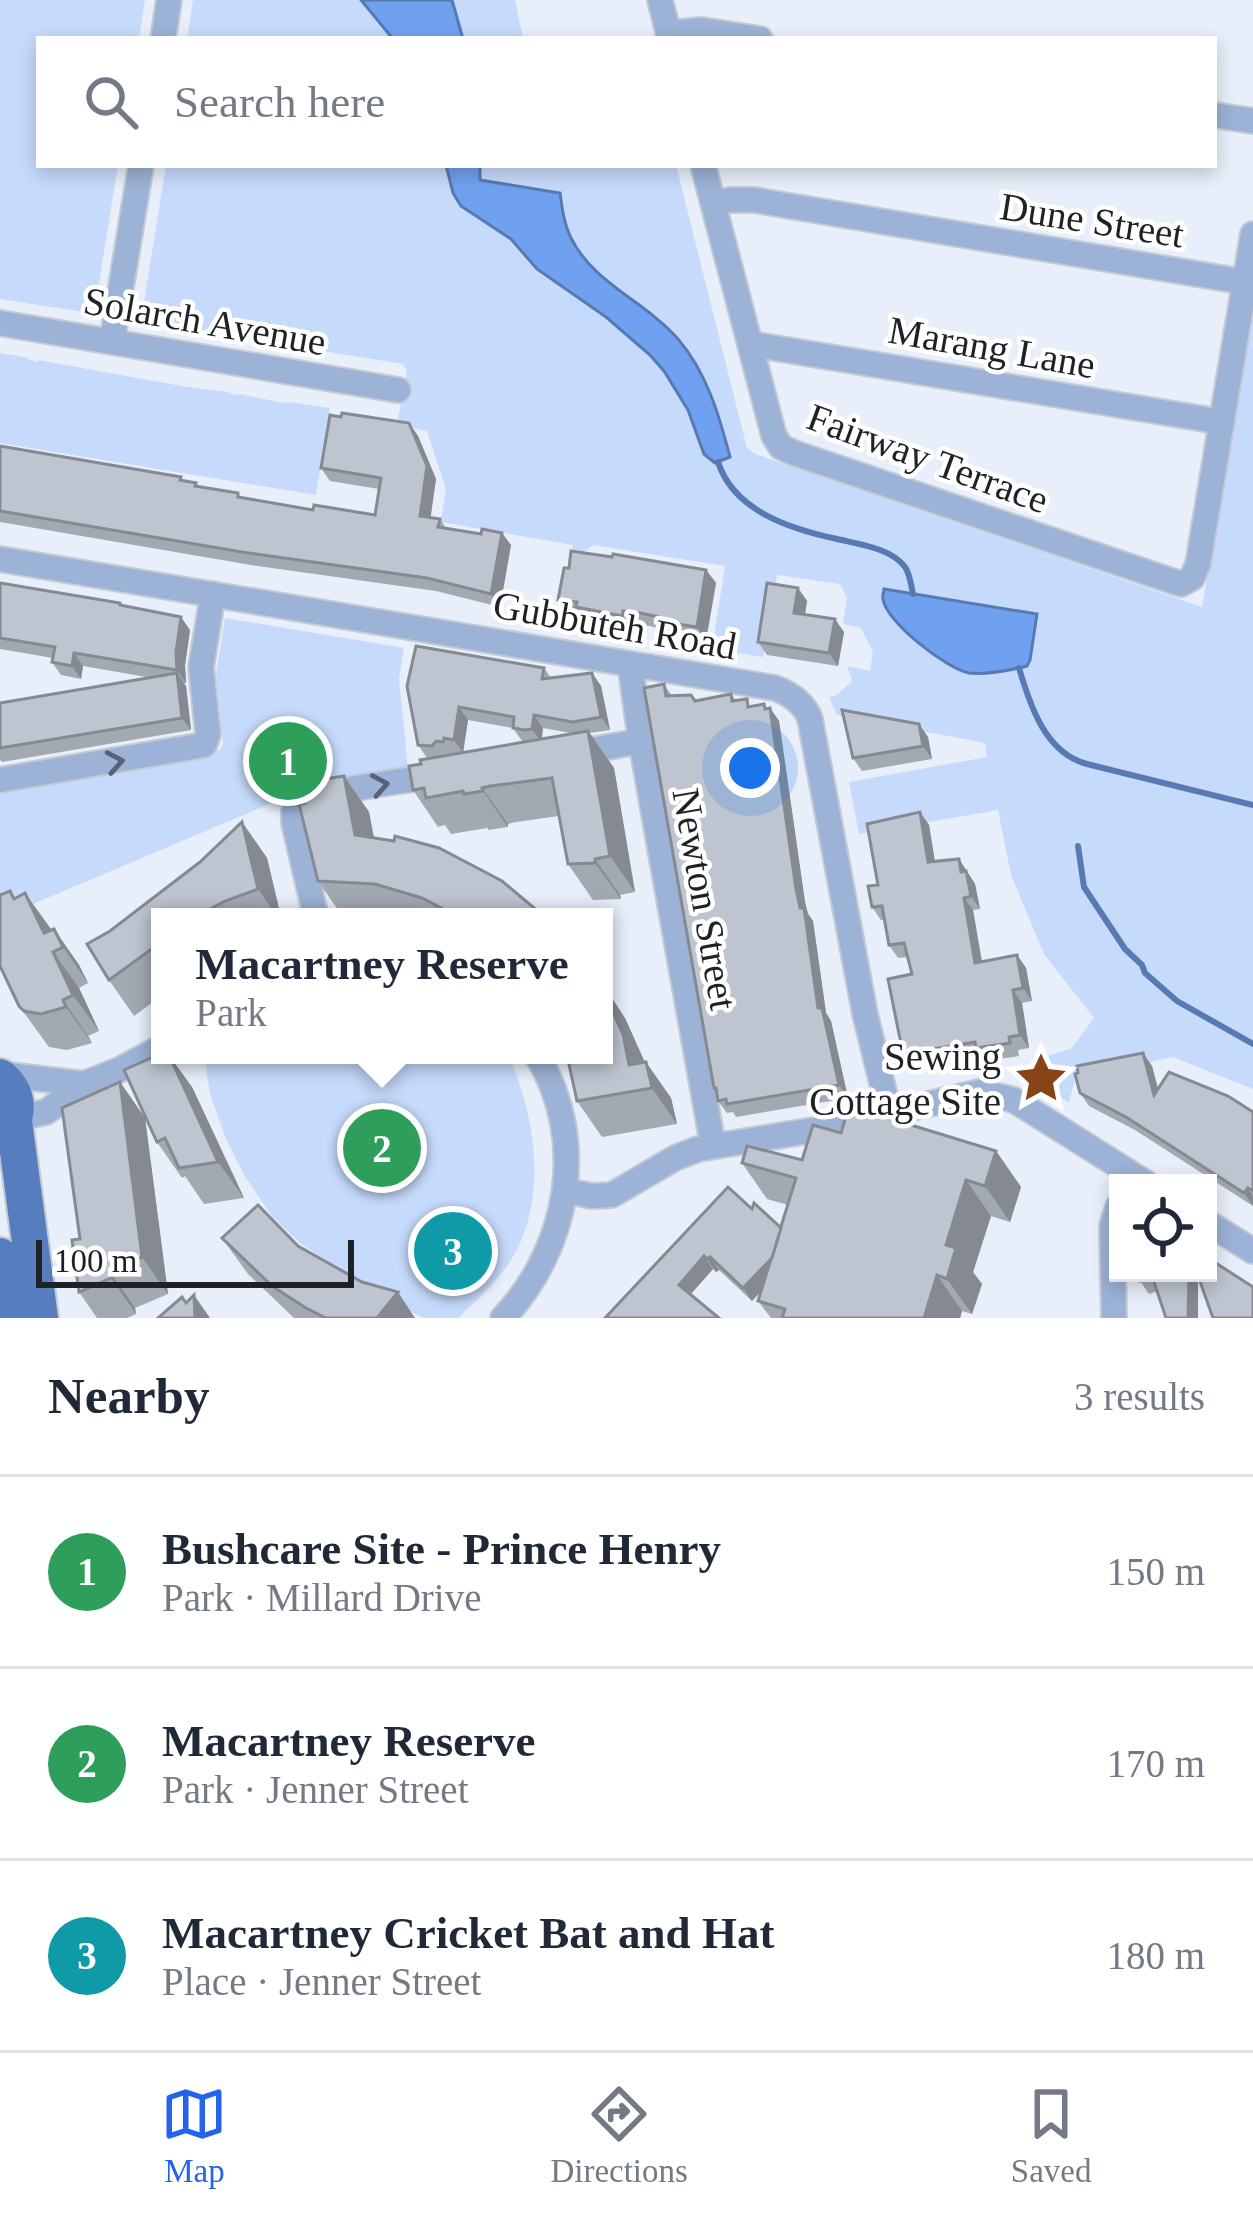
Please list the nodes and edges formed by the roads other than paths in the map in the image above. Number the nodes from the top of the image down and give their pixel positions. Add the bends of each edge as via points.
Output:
1 (169, 0) edge
2 (661, 0) edge
3 (163, 36) edge
4 (669, 36) edge
5 (741, 36) edge
6 (1217, 116) edge
7 (1253, 122) edge
8 (141, 168) edge
9 (704, 168) edge
10 (713, 203) junction
11 (1253, 234) edge
12 (1245, 282) junction
13 (0, 323) edge
14 (112, 342) junction
15 (751, 344) junction
16 (398, 390) dead end
17 (1222, 422) junction
18 (0, 559) edge
19 (213, 594) junction
20 (630, 664) junction
21 (641, 742) junction
22 (554, 756) edge
23 (463, 771) edge
24 (0, 780) edge
25 (314, 908) edge
26 (151, 1053) edge
27 (542, 1064) edge
28 (0, 1076) edge
29 (84, 1084) junction
30 (889, 1112) junction
31 (9, 1126) edge
32 (713, 1146) junction
33 (1130, 1174) edge
34 (566, 1191) junction
35 (1217, 1229) edge
36 (1253, 1251) edge
37 (0, 1260) edge
38 (1113, 1282) edge
39 (4, 1318) edge
40 (40, 1318) edge
41 (503, 1318) edge
42 (1114, 1318) edge

1 - 3 street
2 - 4 street
4 - 5 street
6 - 7 street
8 - 14 street
9 - 10 street, Fairway Terrace
10 - 12 street, Dune Street via 749,199
10 - 15 street, Fairway Terrace
11 - 12 street
12 - 17 street
13 - 14 street, Solarch Avenue
14 - 16 street, Solarch Avenue
15 - 17 street, Marang Lane
15 - 17 street, Fairway Terrace via 774,436 785,449 1176,583 1190,581 1198,564
18 - 19 street, Gubbuteh Road
19 - 20 street, Gubbuteh Road
24 -> 19 street via 204,746 201,667
20 - 21 street, Newton Street
20 - 30 street, Gubbuteh Road via 775,688 808,714
21 - 22 street
21 - 32 street, Newton Street
25 -> 23 street via 294,823 300,803
26 - 29 street
27 - 34 street via 562,1119
28 - 29 street
28 - 31 main road via 15,1096
29 - 31 street
30 - 32 street
30 - 33 street via 975,1092 999,1095
31 - 40 main road
32 - 34 street via 612,1195
34 - 41 street via 545,1256
35 - 36 street
37 - 39 main road
38 - 42 street

